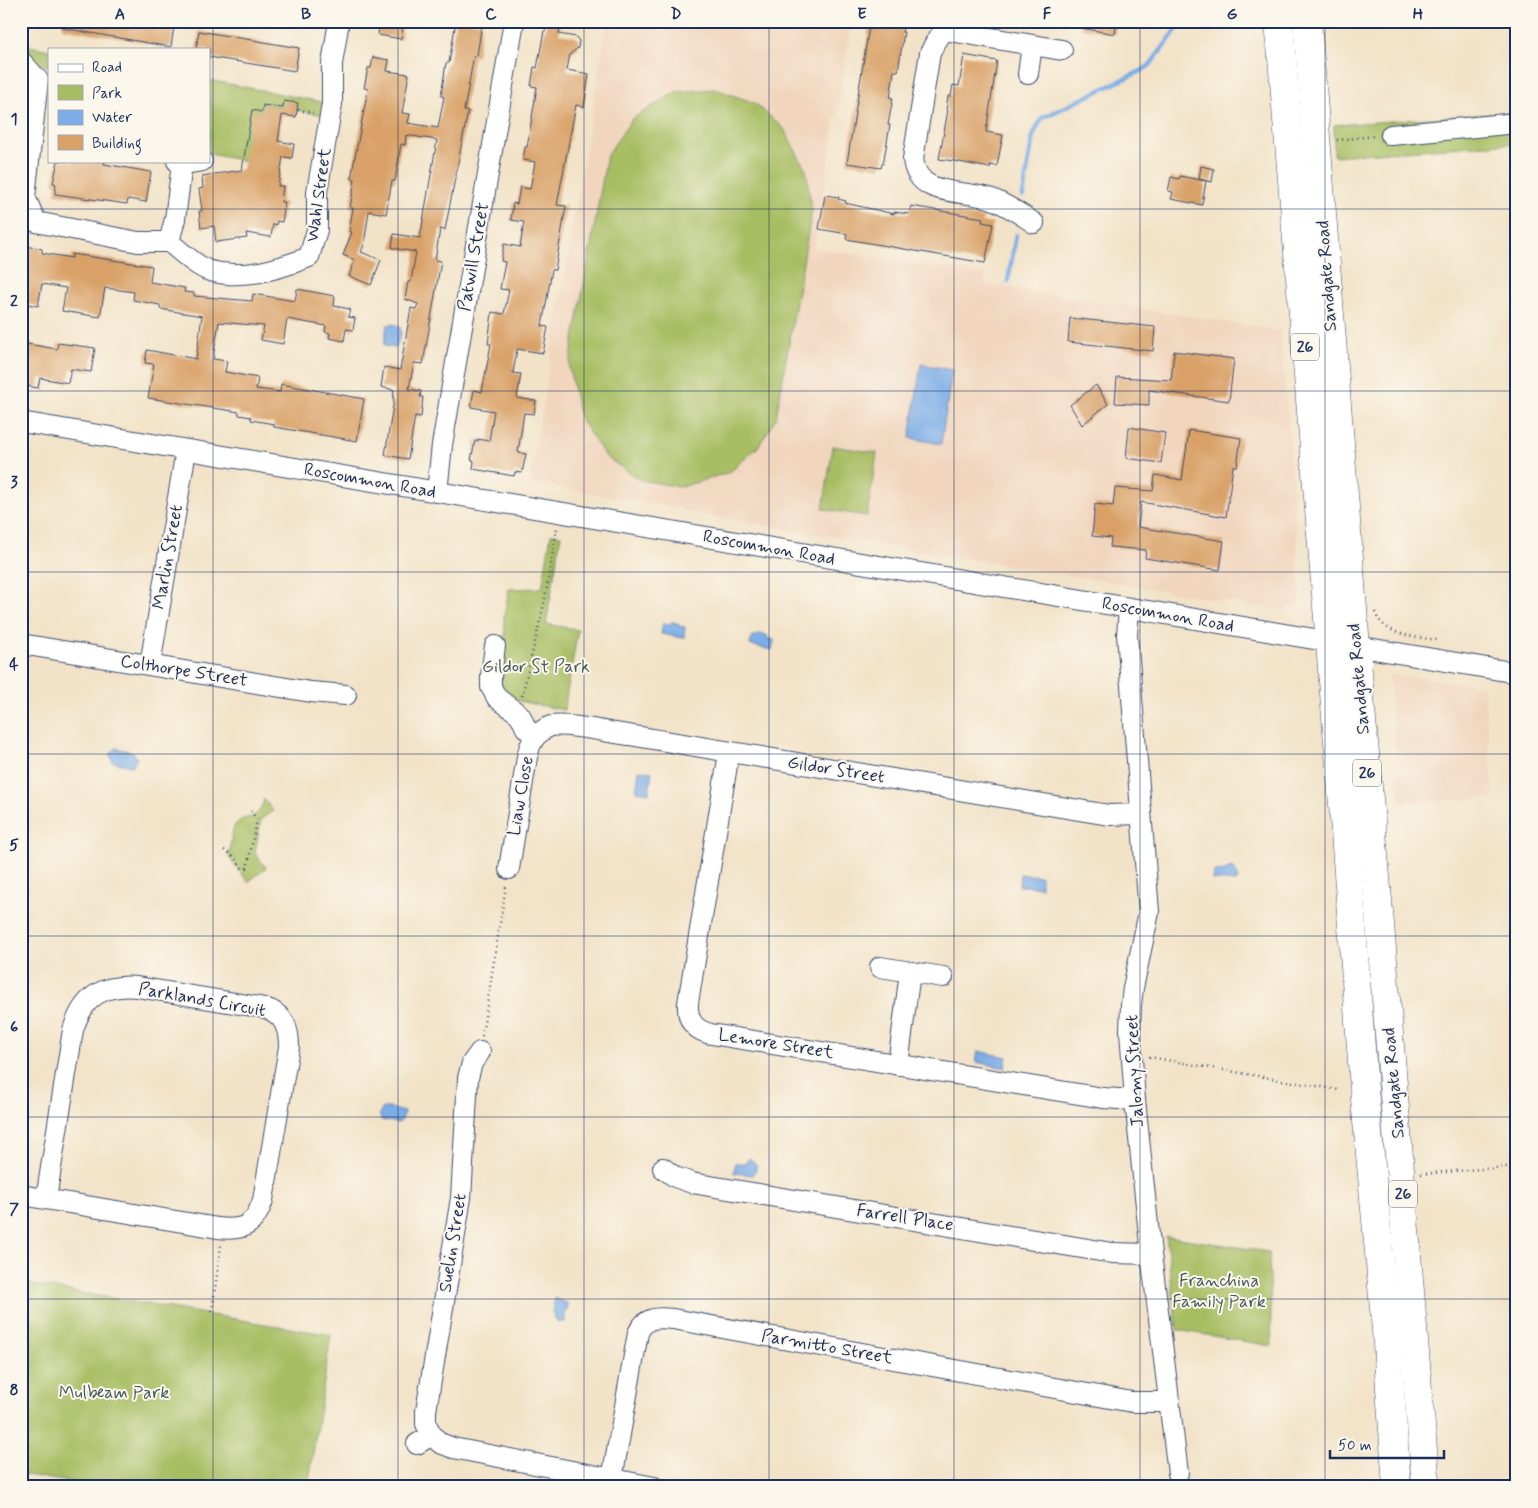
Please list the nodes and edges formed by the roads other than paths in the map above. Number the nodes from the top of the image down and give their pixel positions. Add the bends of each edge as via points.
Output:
1 (339, 21) edge
2 (514, 21) edge
3 (1279, 21) edge
4 (1307, 21) edge
5 (943, 26) edge
6 (1032, 44) junction
7 (1062, 50) dead end
8 (21, 61) edge
9 (1028, 74) dead end
10 (1517, 123) edge
11 (1391, 135) road end
12 (197, 162) edge
13 (1034, 223) dead end
14 (169, 242) junction
15 (21, 422) edge
16 (186, 450) junction
17 (437, 492) junction
18 (1129, 609) junction
19 (1329, 642) junction
20 (21, 644) edge
21 (495, 646) dead end
22 (1356, 646) junction
23 (150, 665) junction
24 (1517, 673) edge
25 (346, 695) dead end
26 (530, 732) junction
27 (729, 753) junction
28 (1141, 814) junction
29 (509, 869) road end
30 (880, 967) dead end
31 (910, 972) junction
32 (943, 977) dead end
33 (480, 1052) road end
34 (898, 1065) junction
35 (1135, 1100) junction
36 (663, 1168) dead end
37 (21, 1195) edge
38 (46, 1199) junction
39 (1151, 1254) junction
40 (1169, 1402) junction
41 (1178, 1473) dead end
42 (612, 1479) junction
43 (654, 1487) edge
44 (1397, 1487) edge
45 (1426, 1487) edge

1 - 14 street, Wahl Street via 332,64 332,104 317,192 317,230 309,257 278,269 240,275 209,271
2 - 17 street, Patwill Street via 442,445
3 - 19 highway, Sandgate Road / 26
4 - 22 highway, Sandgate Road / 26
5 - 6 street
5 - 13 street via 930,53 913,159 917,176 935,188 1000,202
6 - 7 street
6 - 9 street
8 - 14 street via 38,80 25,197 36,222 138,242
10 - 11 street
12 - 14 street
15 - 16 street, Roscommon Road
16 - 17 street, Roscommon Road
16 - 23 street, Marlin Street
17 - 18 street, Roscommon Road
18 - 19 street, Roscommon Road
18 - 28 street, Jalomy Street via 1127,635
19 - 22 street, Roscommon Road
19 - 44 highway, Sandgate Road / 26
20 - 23 street, Colthorpe Street
21 - 26 street via 491,686 500,701 522,718
22 - 24 street, Roscommon Road
22 - 45 highway, Sandgate Road / 26
23 - 25 street, Colthorpe Street
26 - 27 street, Gildor Street via 559,726
26 - 29 street, Liaw Close
27 - 28 street, Gildor Street via 1109,815
27 - 34 street, Lemore Street via 688,1003 689,1019 695,1027 711,1034
28 - 35 street, Jalomy Street via 1149,912 1131,1005
30 - 31 street
31 - 32 street
31 - 34 street
33 - 42 street, Suelin Street via 472,1063 468,1078 461,1198 424,1440
34 - 35 street, Lemore Street via 1103,1098
35 - 39 street, Jalomy Street
36 - 39 street, Farrell Place via 674,1177 692,1183 1112,1253
37 - 38 street, Parklands Circuit
38 - 38 street, Parklands Circuit via 223,1228 238,1228 252,1222 264,1200 289,1047 288,1028 283,1020 265,1008 126,986 95,995 80,1010 73,1030
39 - 40 street, Jalomy Street
40 - 41 street, Jalomy Street
40 - 42 street, Parmitto Street via 1132,1402 658,1318 644,1323 638,1333
42 - 43 street, Suelin Street

